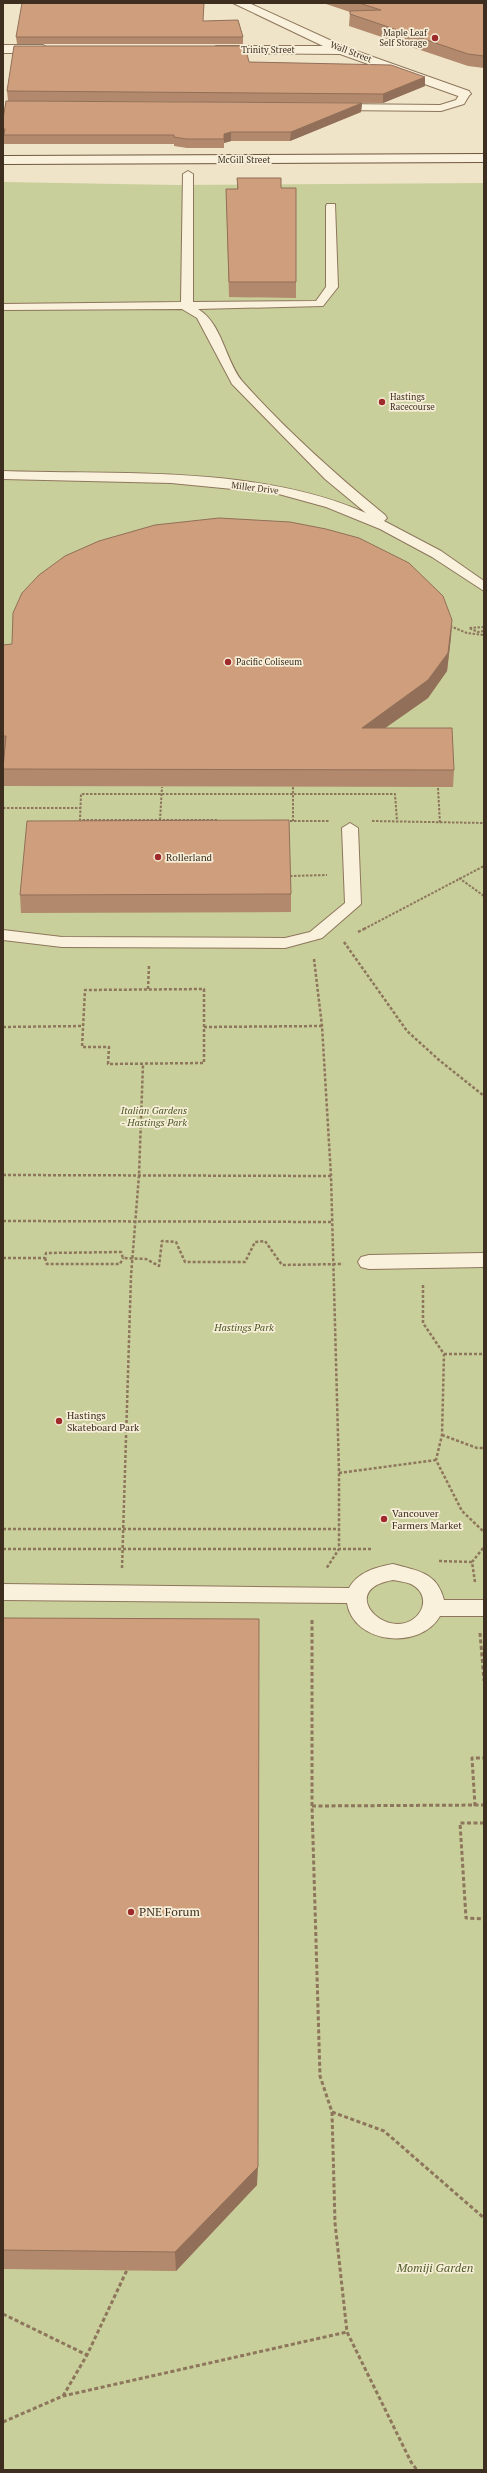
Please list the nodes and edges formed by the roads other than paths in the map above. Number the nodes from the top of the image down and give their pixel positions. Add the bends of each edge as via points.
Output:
1 (239, 3) edge
2 (3, 49) edge
3 (53, 49) edge
4 (202, 50) edge
5 (341, 50) junction
6 (465, 94) joint
7 (330, 107) edge
8 (484, 158) edge
9 (3, 160) edge
10 (173, 174) dead end
11 (188, 174) junction
12 (204, 174) dead end
13 (330, 206) dead end
14 (3, 306) edge
15 (187, 306) junction
16 (3, 475) edge
17 (394, 530) junction
18 (484, 587) edge
19 (350, 828) dead end
20 (3, 935) edge
21 (484, 1260) edge
22 (369, 1262) road end
23 (3, 1592) edge
24 (357, 1596) junction
25 (434, 1608) junction
26 (481, 1608) edge

1 - 5 street, Wall Street
2 - 3 street
4 - 5 street, Trinity Street
5 - 6 street, Wall Street
6 - 7 lane via 460,102 441,108
8 - 9 street, McGill Street
10 - 11 street
11 - 12 street
11 - 15 lane
13 - 15 lane via 332,287 319,304
14 - 15 lane
15 - 17 lane via 202,316 236,380 330,476
16 - 17 lane, Miller Drive via 174,479 274,489 339,506
17 - 18 lane, Miller Drive via 466,573
19 - 20 lane via 354,904 316,935 286,943 62,942
21 - 22 street
23 - 24 lane
24 - 25 lane via 359,1611 364,1619 388,1630 415,1628 426,1622
24 - 25 lane via 363,1584 371,1578 393,1572 406,1573 427,1584 433,1593
25 - 26 lane

